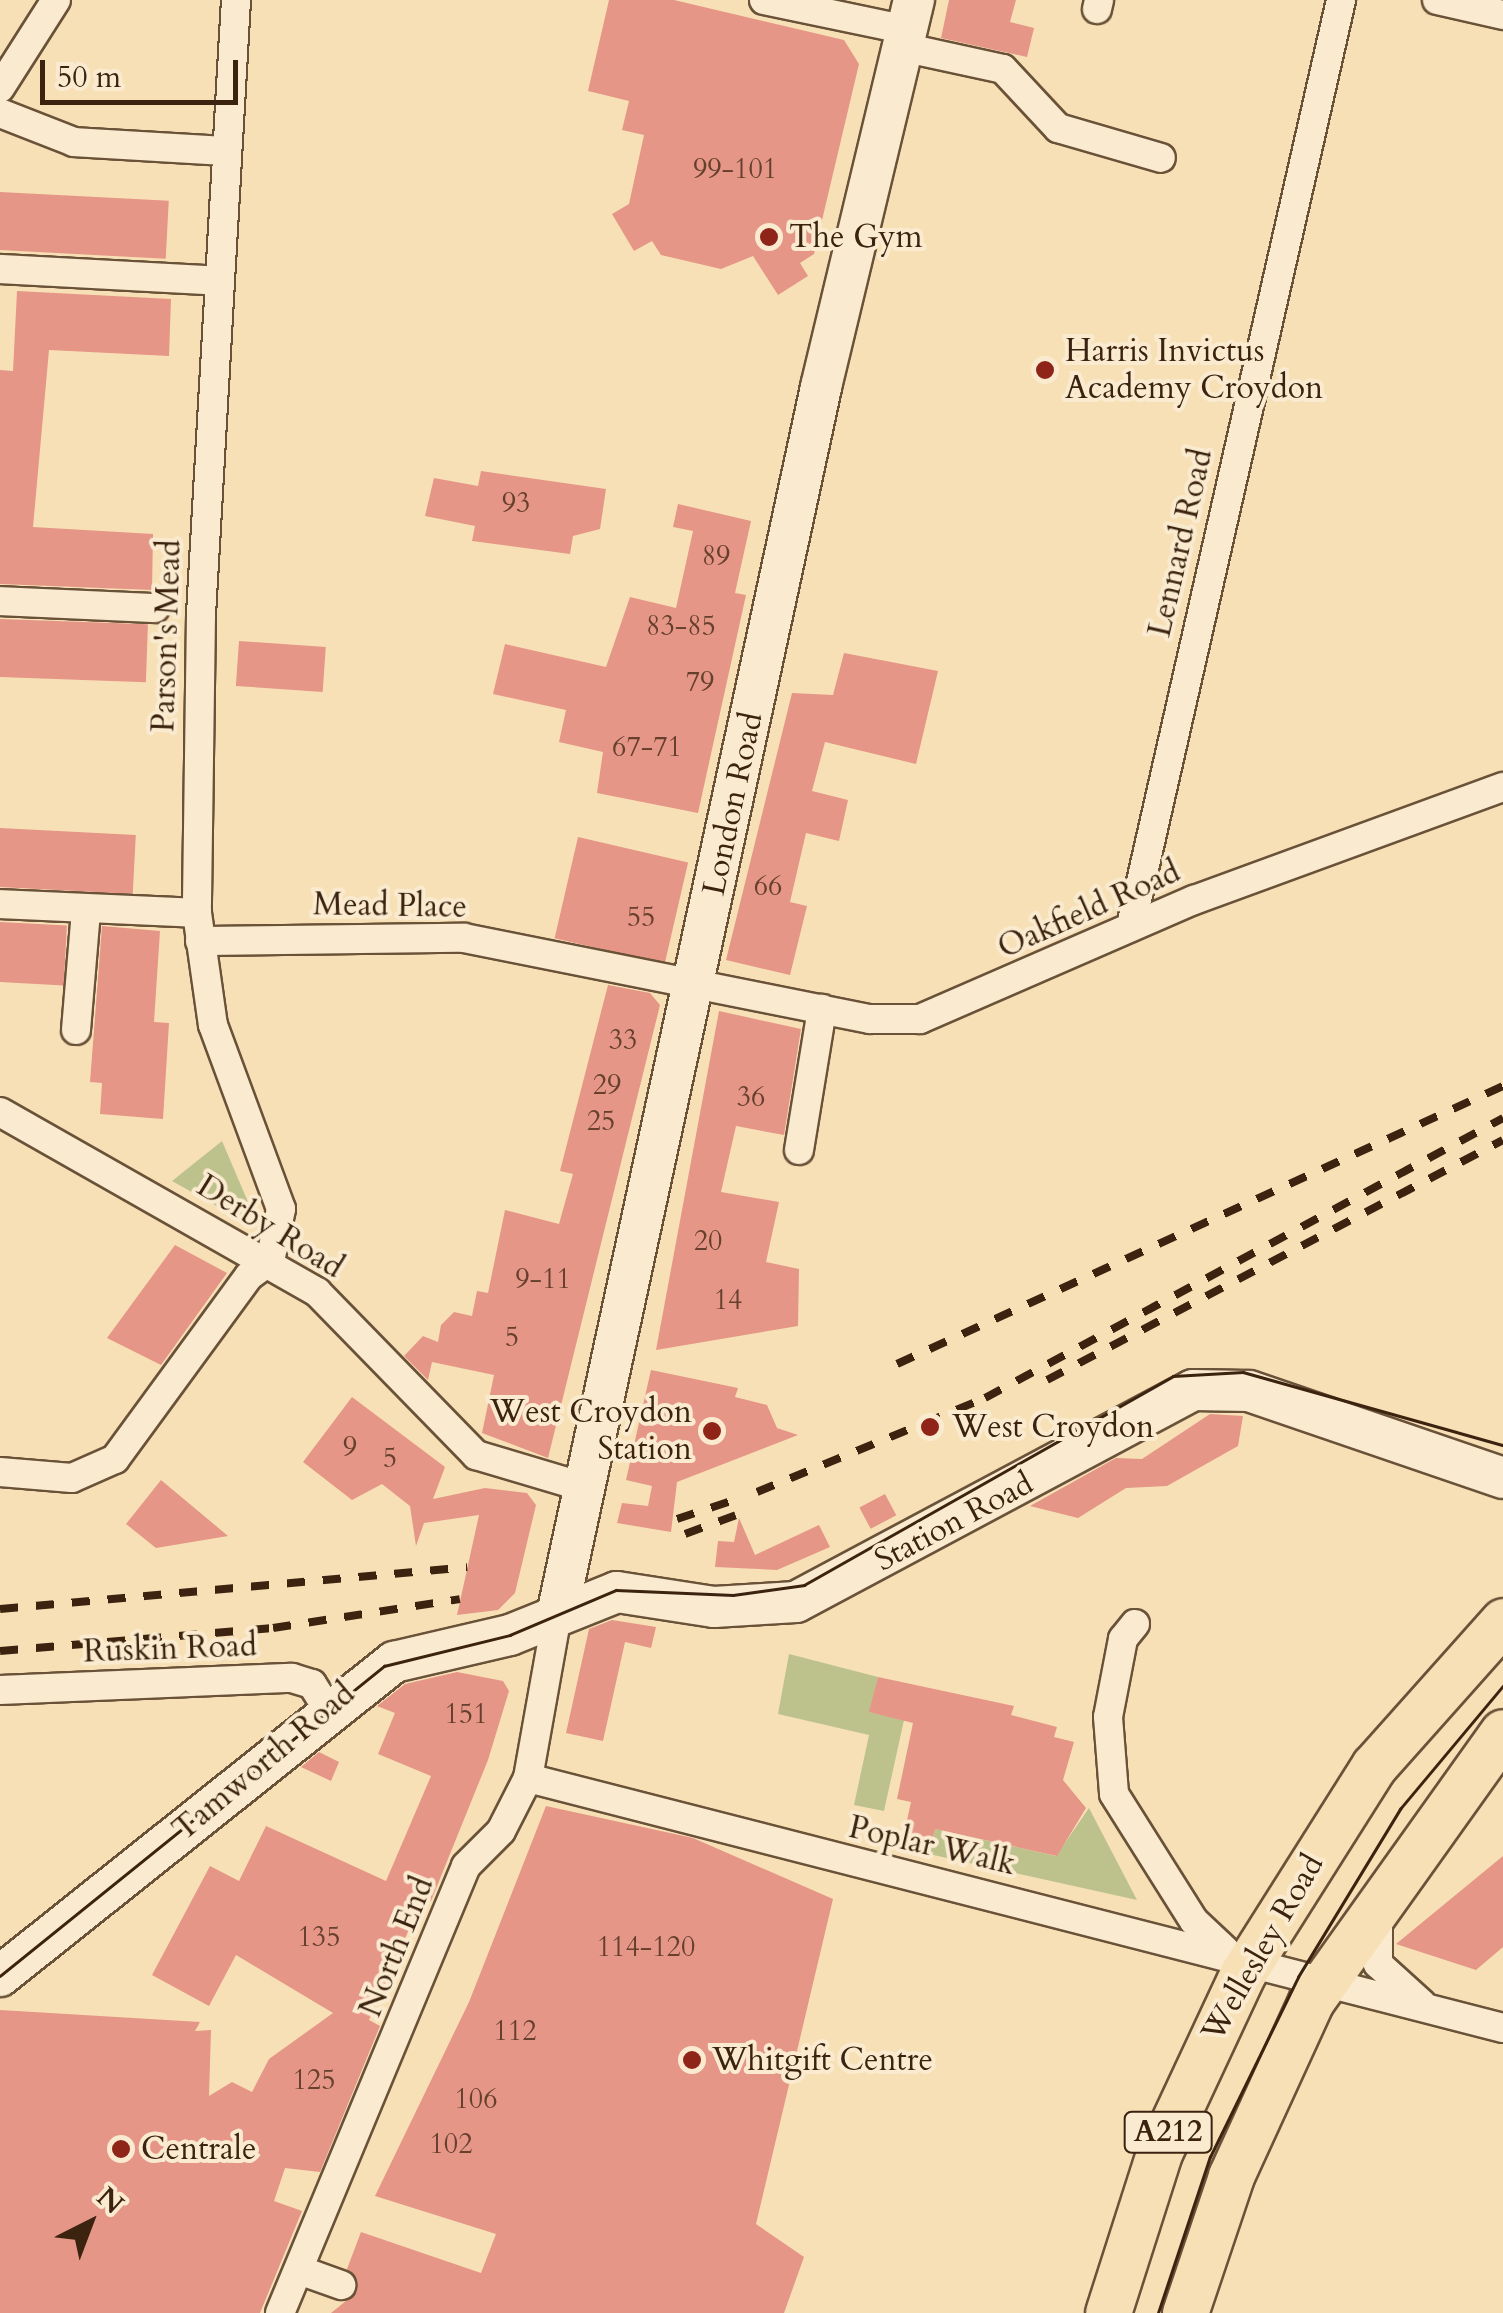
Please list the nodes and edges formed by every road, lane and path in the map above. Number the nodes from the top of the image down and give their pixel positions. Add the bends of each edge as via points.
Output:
1 (56, 0) edge
2 (236, 0) edge
3 (764, 0) edge
4 (1341, 0) edge
5 (1437, 0) edge
6 (1503, 14) edge
7 (908, 26) edge
8 (0, 88) edge
9 (0, 114) edge
10 (224, 151) junction
11 (1161, 158) dead end
12 (0, 269) edge
13 (219, 281) junction
14 (0, 602) edge
15 (201, 614) junction
16 (1503, 787) edge
17 (0, 904) edge
18 (86, 911) junction
19 (1131, 926) junction
20 (198, 927) junction
21 (694, 984) junction
22 (822, 1009) junction
23 (76, 1030) dead end
24 (0, 1112) edge
25 (798, 1150) dead end
26 (270, 1261) junction
27 (0, 1472) edge
28 (1503, 1478) edge
29 (580, 1486) junction
30 (558, 1610) junction
31 (1501, 1619) edge
32 (1135, 1624) dead end
33 (0, 1690) edge
34 (328, 1710) junction
35 (1503, 1732) edge
36 (528, 1778) junction
37 (1397, 1871) junction
38 (1241, 1957) junction
39 (0, 1976) edge
40 (1321, 1984) junction
41 (1428, 2007) junction
42 (1503, 2028) edge
43 (299, 2270) junction
44 (341, 2285) dead end
45 (280, 2313) edge
46 (1108, 2313) edge
47 (1185, 2313) edge

1 - 8 street
2 - 10 street, Parson's Mead
3 - 7 street
4 - 19 street, Lennard Road
5 - 6 street
7 - 11 street via 1002,70 1058,128
7 - 21 street, London Road
9 - 10 street via 74,142
10 - 13 street, Parson's Mead
12 - 13 street
13 - 15 street, Parson's Mead
14 - 15 street
15 - 20 street, Parson's Mead
16 - 19 street, Oakfield Road
17 - 18 street, Mead Place
18 - 20 street, Mead Place
18 - 23 street
19 - 22 street, Oakfield Road via 920,1019
20 - 21 street, Mead Place via 464,938
20 - 26 street, Parson's Mead via 213,1025 280,1210
21 - 22 street, Oakfield Road
21 - 29 street, London Road
22 - 25 street
24 - 26 street, Derby Road
26 - 27 street via 249,1276 227,1316 100,1470 72,1478
26 - 29 street, Derby Road via 333,1305 476,1455
28 - 30 street, Station Road via 1326,1413 1208,1386 796,1602 714,1607 617,1592
29 - 30 street, London Road
30 - 34 street, Tamworth Road via 510,1635 394,1662
30 - 36 street, North End
31 - 38 main road, Wellesley Road / A212 via 1374,1766
32 - 38 street via 1123,1639 1108,1718 1114,1794 1194,1920
33 - 34 street, Ruskin Road via 292,1678 312,1684
34 - 39 street, Tamworth Road
35 - 37 main road, A212
36 - 38 street, Poplar Walk
36 - 43 street, North End via 507,1823 466,1866
37 - 40 main road, A212
37 - 41 street via 1375,1957 1393,1984
38 - 40 street, Poplar Walk
38 - 46 main road, Wellesley Road / A212 via 1159,2153
40 - 41 street, Poplar Walk
40 - 47 main road, A212 via 1230,2176
41 - 42 street, Poplar Walk
43 - 44 street
43 - 45 street, North End

